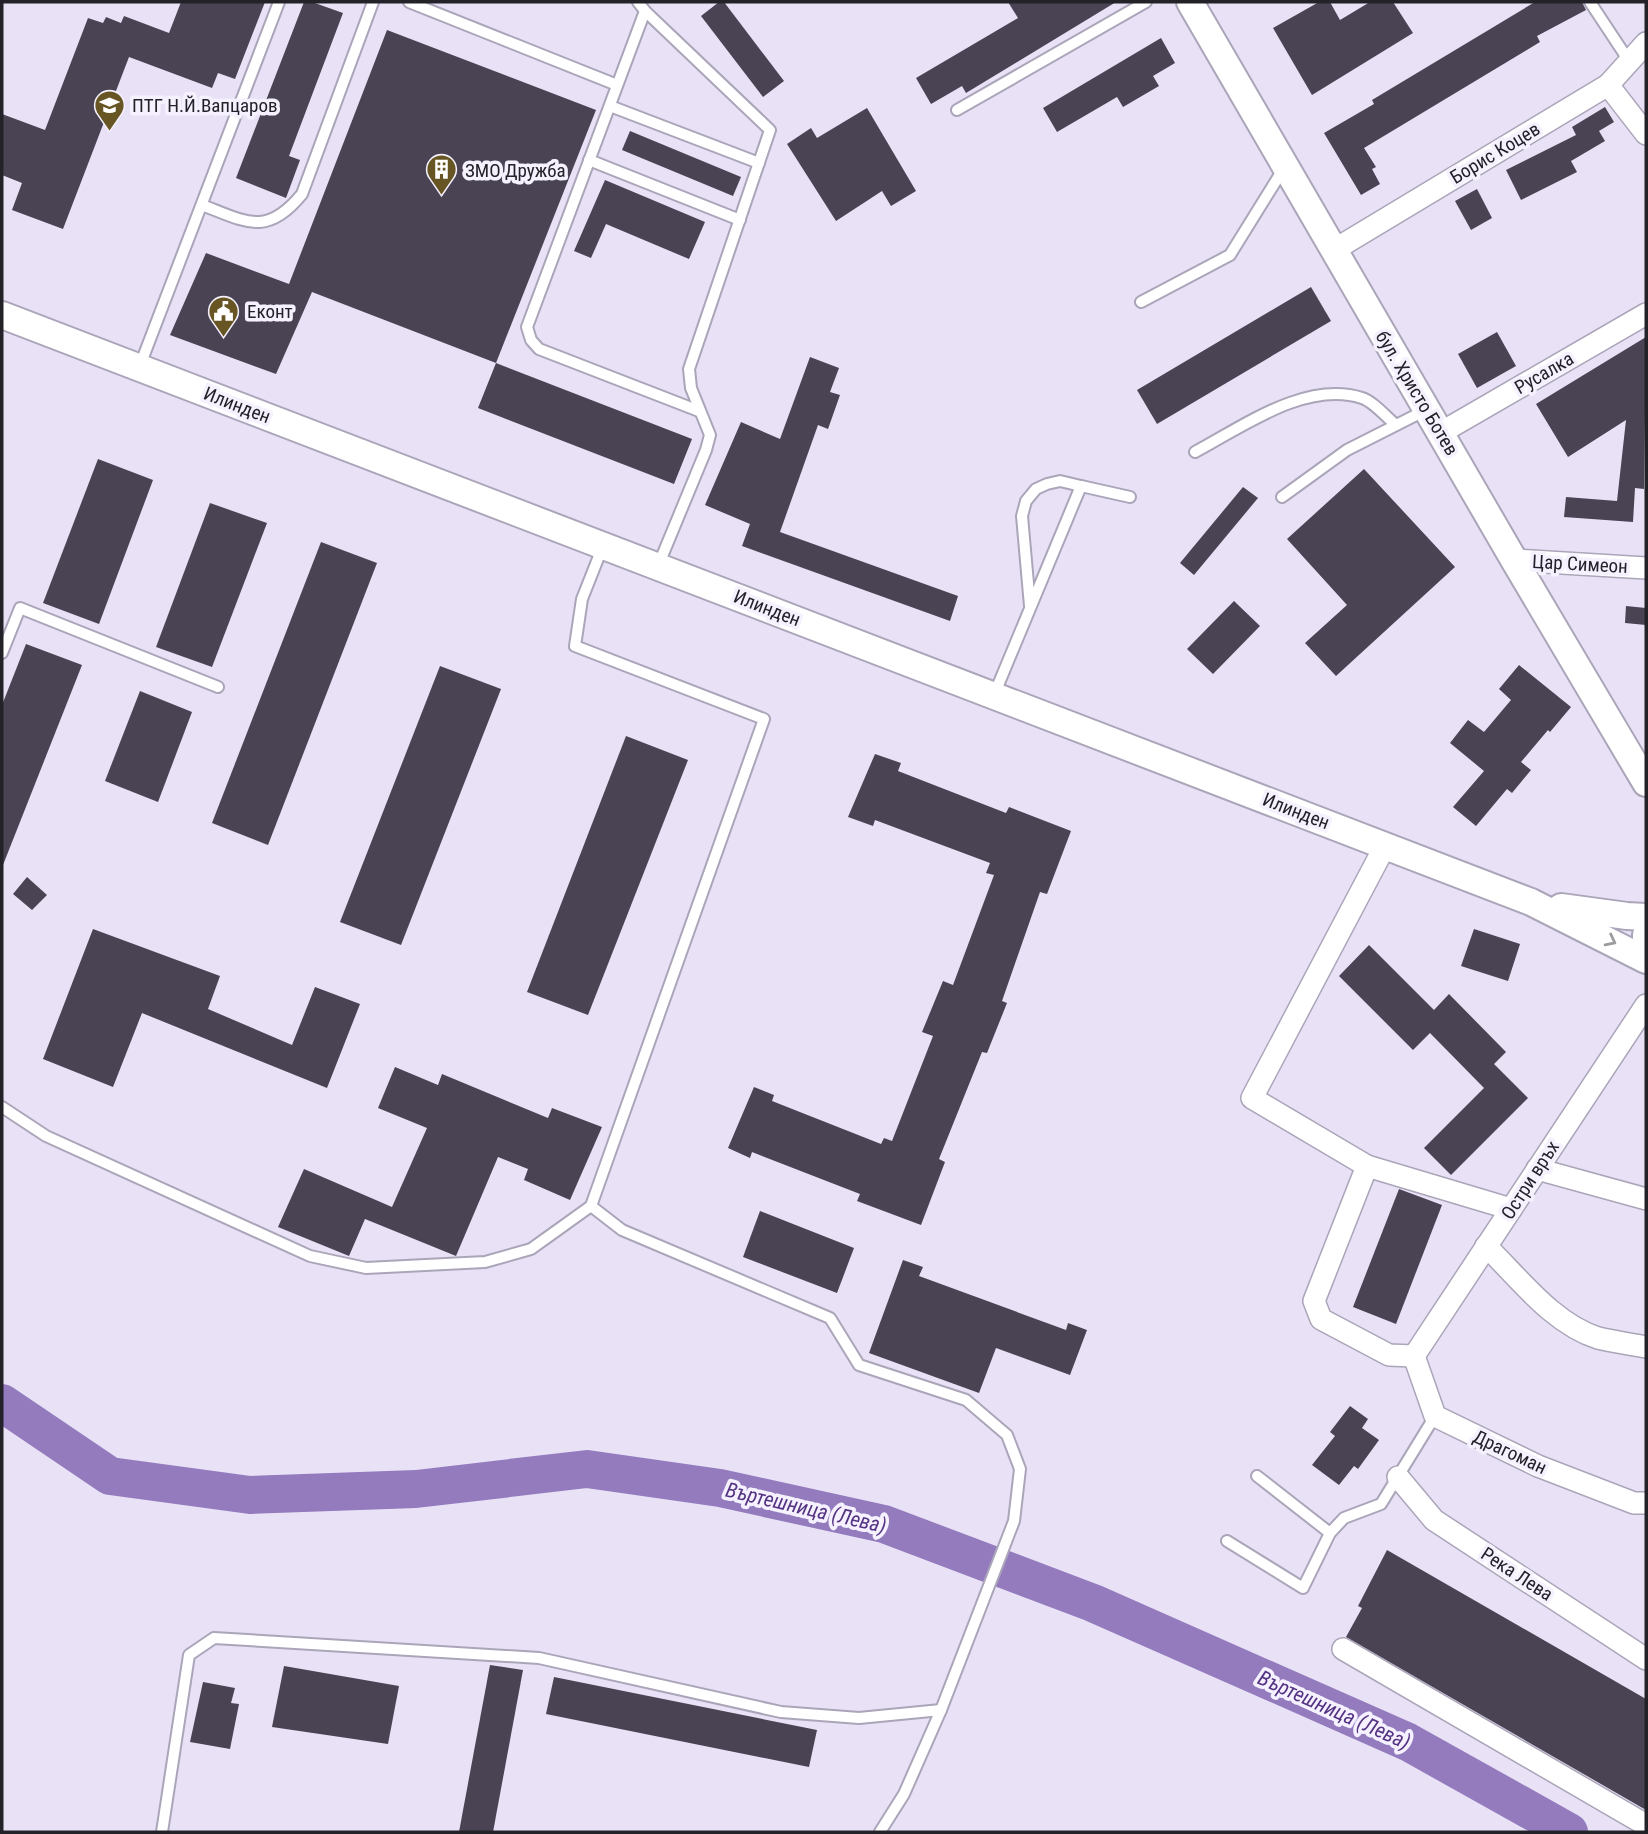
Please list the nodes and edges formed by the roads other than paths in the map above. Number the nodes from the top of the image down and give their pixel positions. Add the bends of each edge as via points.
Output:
1 (279, 2) edge
2 (373, 2) edge
3 (409, 2) edge
4 (1146, 2) edge
5 (1190, 2) edge
6 (1590, 2) edge
7 (642, 6) edge
8 (1646, 43) edge
9 (1629, 61) junction
10 (617, 85) junction
11 (1608, 85) junction
12 (610, 106) junction
13 (957, 110) dead end
14 (1646, 134) edge
15 (589, 160) junction
16 (759, 163) junction
17 (1285, 166) junction
18 (202, 205) junction
19 (740, 220) junction
20 (1334, 250) junction
21 (1141, 302) dead end
22 (1646, 314) edge
23 (2, 315) edge
24 (139, 368) junction
25 (1426, 410) junction
26 (699, 411) junction
27 (1396, 425) junction
28 (1442, 432) junction
29 (1195, 452) dead end
30 (1081, 486) junction
31 (1130, 497) dead end
32 (1282, 497) dead end
33 (603, 545) junction
34 (1514, 560) junction
35 (658, 566) junction
36 (1646, 568) edge
37 (1030, 606) junction
38 (2, 653) edge
39 (218, 687) dead end
40 (994, 695) junction
41 (1646, 783) edge
42 (1385, 846) junction
43 (1531, 902) junction
44 (1646, 917) edge
45 (1646, 960) edge
46 (1646, 1004) edge
47 (2, 1107) edge
48 (1367, 1166) junction
49 (1537, 1170) junction
50 (1646, 1199) edge
51 (590, 1206) junction
52 (1511, 1209) junction
53 (1486, 1246) junction
54 (1646, 1347) edge
55 (1414, 1356) junction
56 (1435, 1416) junction
57 (1257, 1476) dead end
58 (1398, 1477) junction
59 (1646, 1503) edge
60 (1330, 1533) junction
61 (1227, 1541) dead end
62 (1343, 1649) dead end
63 (1646, 1659) edge
64 (941, 1710) junction
65 (1646, 1825) edge
66 (162, 1832) edge
67 (880, 1832) edge

1 - 18 lane
2 - 18 lane via 302,194 292,207 262,223 247,223
3 - 10 lane
4 - 13 lane
5 - 17 street, бул. Христо Ботев
6 - 9 lane
7 - 10 lane
7 - 16 lane via 770,130
8 - 9 street, Борис Коцев
9 - 11 street, Борис Коцев
10 - 12 lane
11 - 14 street
11 - 20 street, Борис Коцев
12 - 15 lane
12 - 16 lane
15 - 19 lane
15 - 26 lane via 527,327 530,340 539,349
16 - 19 lane
17 - 20 street, бул. Христо Ботев
17 - 21 lane via 1230,255
18 - 24 lane
19 - 26 lane via 689,369
20 - 25 street, бул. Христо Ботев
22 - 28 street, Русалка
23 - 24 street, Илинден
24 - 33 street, Илинден
25 - 27 lane
25 - 28 street, бул. Христо Ботев
26 - 35 lane via 710,435
27 - 29 lane via 1364,398 1331,394 1297,400
27 - 32 lane via 1347,450
28 - 34 street, бул. Христо Ботев
30 - 31 lane
30 - 37 lane
30 - 37 lane via 1060,481 1046,484 1026,501 1022,516
33 - 35 street, Илинден
33 - 51 lane via 582,599 575,646 764,719
34 - 36 street, Цар Симеон
34 - 41 street, бул. Христо Ботев
35 - 40 street, Илинден
37 - 40 lane
38 - 39 lane via 20,608
40 - 42 street, Илинден
42 - 43 street, Илинден
42 - 48 street via 1252,1098
43 - 44 street, Илинден
43 -> 45 street, Илинден
46 - 49 street, Остри връх
47 - 51 lane via 46,1136 310,1256 366,1268 485,1262 531,1250
48 - 52 street
48 - 55 street via 1314,1301 1321,1319 1389,1355
49 - 50 street
49 - 52 street, Остри връх
51 - 64 lane via 622,1230 830,1318 859,1365 966,1400 1007,1435 1020,1469 1014,1521
52 - 53 street, Остри връх
53 - 54 street via 1566,1321 1596,1337
53 - 55 street, Остри връх
55 - 56 street
56 - 58 lane
56 - 59 street, Драгоман via 1538,1466 1634,1503
57 - 60 lane
58 - 60 lane via 1381,1504 1343,1518
58 - 63 street, Река Лева via 1434,1520
60 - 61 lane via 1303,1588
62 - 65 street
64 - 66 lane via 859,1718 781,1712 539,1658 214,1638 189,1654
64 - 67 lane via 904,1794

